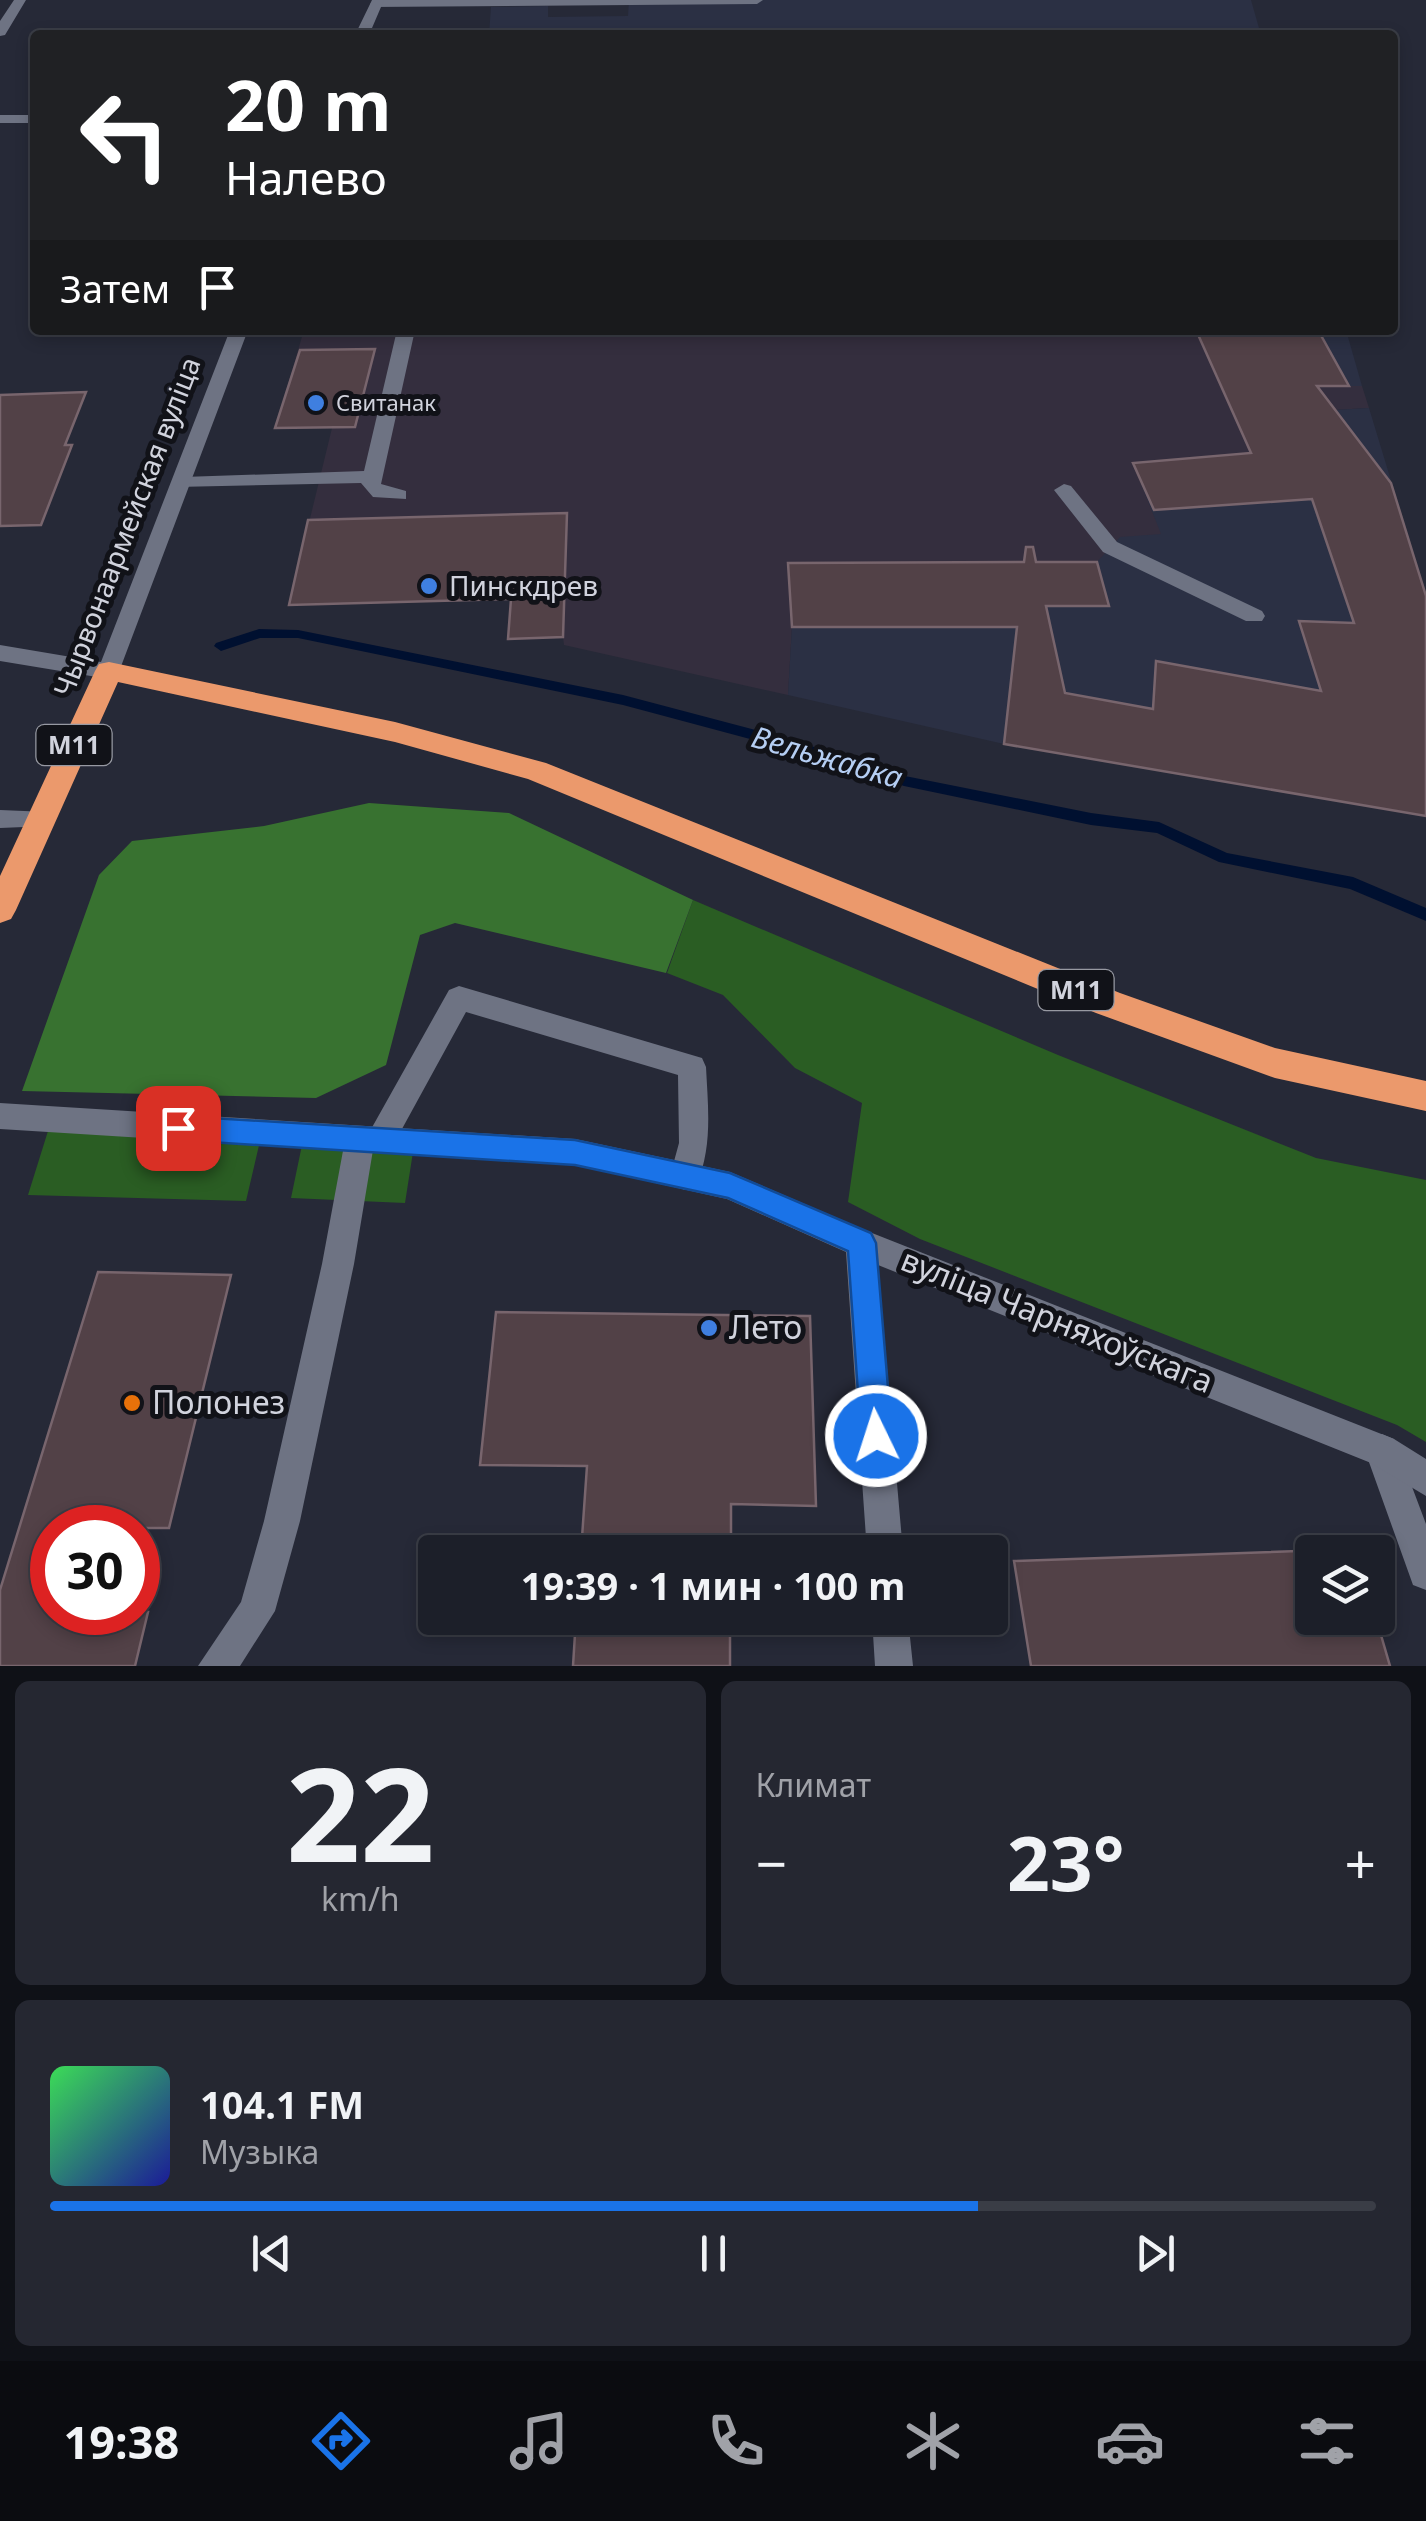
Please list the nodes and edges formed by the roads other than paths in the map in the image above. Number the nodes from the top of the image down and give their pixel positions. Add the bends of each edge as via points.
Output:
1 (20, 0) edge
2 (757, 0) edge
3 (377, 2) edge
4 (364, 30) edge
5 (0, 32) edge
6 (0, 119) edge
7 (30, 119) edge
8 (236, 335) edge
9 (405, 335) edge
10 (372, 477) junction
11 (183, 484) junction
12 (1064, 490) dead end
13 (399, 495) dead end
14 (1254, 616) dead end
15 (0, 653) edge
16 (109, 671) junction
17 (0, 819) edge
18 (39, 819) junction
19 (0, 910) edge
20 (1426, 1096) edge
21 (0, 1116) edge
22 (370, 1140) junction
23 (685, 1176) junction
24 (862, 1243) junction
25 (1382, 1451) junction
26 (1426, 1478) edge
27 (884, 1535) edge
28 (1426, 1572) edge
29 (891, 1635) edge
30 (217, 1666) edge
31 (894, 1666) edge

1 - 5 street
2 - 3 street
3 - 4 street
6 - 7 street
8 - 11 street, Чырвонаармейская вуліца
9 - 10 street
10 - 11 street
10 - 13 street via 375,490
11 - 16 street, Чырвонаармейская вуліца
12 - 14 street via 1110,547
15 - 16 street
16 - 18 highway, Чырвонаармейская вуліца / М11
16 - 20 highway, М11 via 395,732 536,771 1108,1004 1275,1063
17 - 18 street
18 - 19 highway, Чырвонаармейская вуліца / М11
21 - 22 street
22 - 23 street via 575,1152
22 - 23 street via 459,998 692,1067 694,1143
22 - 30 street via 257,1611
23 - 24 street via 730,1186
24 - 25 street, вуліца Чарняхоўскага
24 - 27 street, вуліца Чарняхоўскага
25 - 26 street, вуліца Чарняхоўскага
25 - 28 street
29 - 31 street

